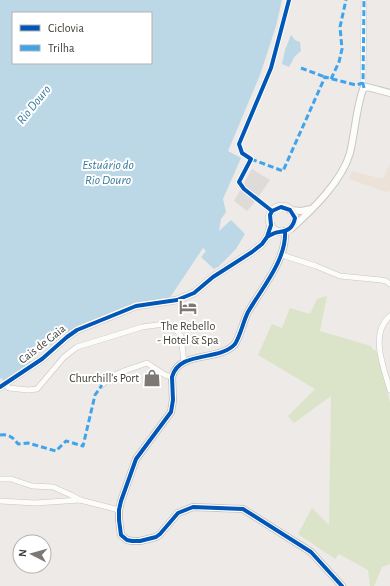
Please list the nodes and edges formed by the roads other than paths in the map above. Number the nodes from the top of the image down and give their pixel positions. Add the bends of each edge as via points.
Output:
1 (364, 0) edge
2 (364, 88) junction
3 (390, 93) edge
4 (311, 209) junction
5 (290, 210) junction
6 (271, 225) junction
7 (285, 230) junction
8 (267, 237) junction
9 (282, 255) junction
10 (390, 284) edge
11 (390, 316) edge
12 (184, 362) junction
13 (172, 377) junction
14 (102, 384) dead end
15 (2, 386) edge
16 (390, 390) edge
17 (0, 479) edge
18 (80, 500) junction
19 (0, 501) edge
20 (119, 510) junction
21 (342, 586) edge

1 - 2 street
2 - 3 street
2 - 4 street via 348,159 327,194
4 - 5 street
4 - 7 street via 308,214
5 - 6 main road via 276,208 270,215
5 - 7 main road via 295,218
6 - 7 main road via 274,229
6 - 8 main road, Cais de Gaia
7 - 8 main road, Cais de Gaia
7 - 9 street
8 - 15 main road, Cais de Gaia via 252,252 212,277 194,293 177,300 136,306 77,330 42,359
9 - 10 street via 340,276 381,280
9 - 12 street via 248,314 232,348
11 - 16 street via 383,322 379,334 379,348
12 - 13 street via 175,369
12 - 15 street via 181,336 164,324 142,327 77,347 64,357 37,389
13 - 14 street via 147,363 134,369 129,368
13 - 20 street via 174,400 171,412 136,459
17 - 18 street via 53,488
18 - 19 street via 35,503
18 - 20 street
20 - 21 street via 121,535 127,540 140,541 156,537 178,513 187,508 243,508 311,552

